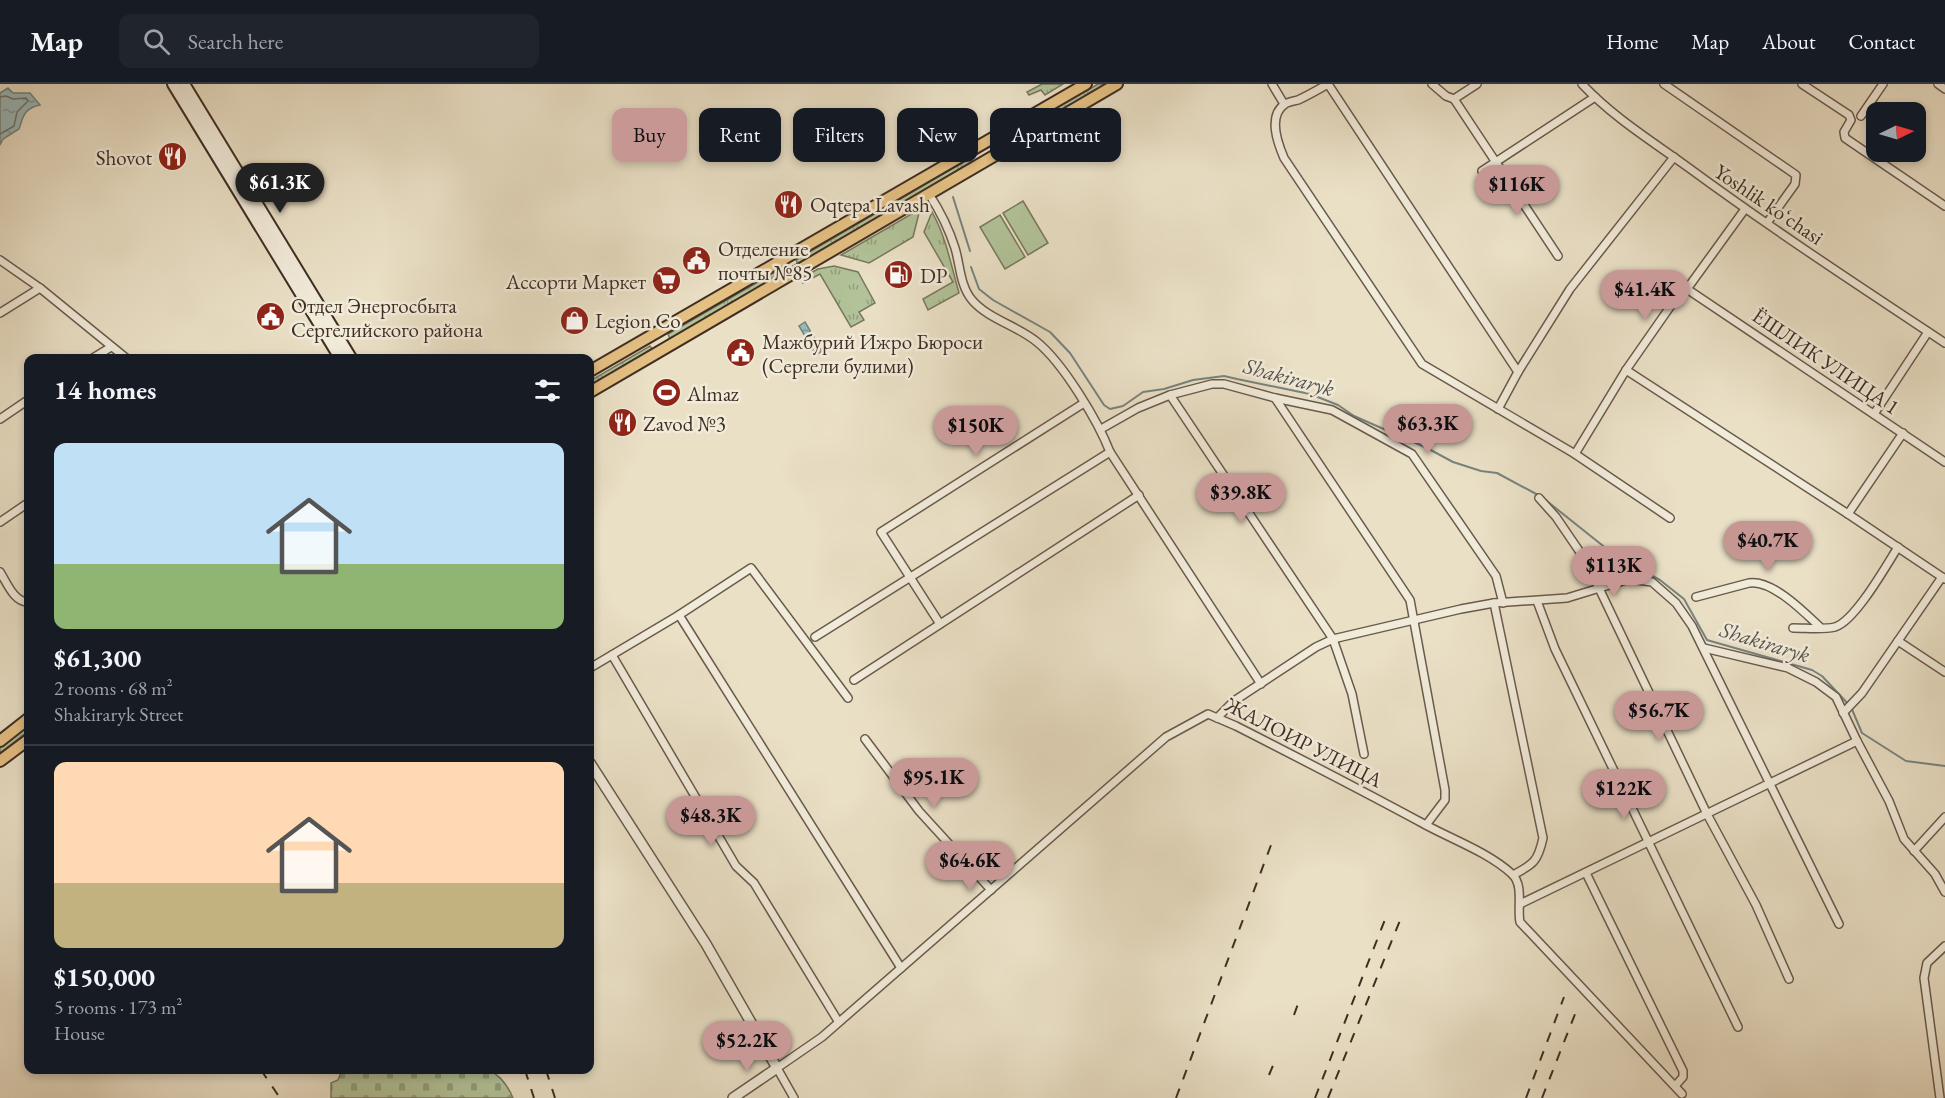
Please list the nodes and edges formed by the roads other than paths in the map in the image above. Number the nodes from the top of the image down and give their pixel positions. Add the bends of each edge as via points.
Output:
1 (173, 84) edge
2 (184, 84) edge
3 (1086, 84) edge
4 (1117, 84) edge
5 (1272, 84) edge
6 (1328, 84) edge
7 (1432, 84) edge
8 (1477, 84) edge
9 (1582, 84) edge
10 (1665, 84) edge
11 (1802, 84) edge
12 (1883, 84) edge
13 (1938, 84) edge
14 (1945, 89) edge
15 (1595, 97) junction
16 (1454, 99) junction
17 (1284, 104) junction
18 (1076, 108) edge
19 (1861, 116) dead end
20 (981, 144) junction
21 (990, 157) edge
22 (1674, 157) junction
23 (990, 159) edge
24 (1497, 162) junction
25 (1482, 171) dead end
26 (930, 194) junction
27 (1945, 206) edge
28 (1745, 209) junction
29 (1767, 223) junction
30 (1558, 256) dead end
31 (784, 258) junction
32 (0, 260) edge
33 (793, 274) junction
34 (40, 288) junction
35 (1687, 289) junction
36 (0, 314) edge
37 (1928, 332) junction
38 (649, 337) junction
39 (1945, 343) edge
40 (111, 347) junction
41 (657, 352) junction
42 (100, 354) edge
43 (121, 354) edge
44 (338, 354) edge
45 (349, 354) edge
46 (594, 369) edge
47 (1626, 370) junction
48 (1518, 372) junction
49 (594, 390) edge
50 (1170, 395) junction
51 (1275, 398) junction
52 (24, 403) edge
53 (1084, 403) junction
54 (1498, 409) junction
55 (1874, 414) junction
56 (0, 419) edge
57 (1101, 429) junction
58 (1903, 433) junction
59 (1110, 452) junction
60 (1575, 454) junction
61 (1945, 462) edge
62 (1139, 495) junction
63 (1539, 498) dead end
64 (24, 506) edge
65 (1848, 514) junction
66 (1670, 518) dead end
67 (0, 522) edge
68 (1898, 547) junction
69 (0, 572) edge
70 (910, 576) junction
71 (1944, 578) edge
72 (1599, 589) junction
73 (1696, 597) dead end
74 (1537, 601) junction
75 (24, 602) edge
76 (1494, 603) junction
77 (1503, 603) junction
78 (679, 615) junction
79 (1414, 619) junction
80 (940, 624) junction
81 (1793, 628) dead end
82 (1821, 628) junction
83 (815, 637) dead end
84 (1334, 639) junction
85 (1898, 641) junction
86 (1704, 648) junction
87 (612, 655) junction
88 (594, 666) edge
89 (1945, 672) edge
90 (854, 680) dead end
91 (1261, 684) junction
92 (848, 699) dead end
93 (1848, 708) junction
94 (1217, 718) junction
95 (24, 722) edge
96 (865, 739) dead end
97 (0, 741) edge
98 (1857, 741) junction
99 (24, 743) edge
100 (1364, 754) dead end
101 (0, 761) edge
102 (594, 769) edge
103 (1770, 783) junction
104 (1707, 814) junction
105 (1945, 817) edge
106 (1426, 825) junction
107 (1649, 843) junction
108 (1914, 850) junction
109 (1586, 873) junction
110 (1513, 875) junction
111 (991, 890) junction
112 (1945, 892) edge
113 (1520, 904) junction
114 (1839, 924) dead end
115 (1945, 946) edge
116 (901, 968) junction
117 (1789, 979) dead end
118 (837, 1022) junction
119 (1738, 1027) dead end
120 (777, 1068) junction
121 (1675, 1086) junction
122 (1682, 1094) dead end
123 (733, 1098) edge
124 (794, 1098) edge
125 (1940, 1098) edge

1 - 44 main road
2 - 45 main road
3 - 20 main road
4 - 18 main road
5 - 17 street
6 - 17 street
6 - 48 street
7 - 16 street
8 - 16 street
9 - 15 street, Yoshlik koʻchasi
10 - 29 street via 1796,175 1795,184
11 - 27 street via 1849,115 1851,120 1844,136
12 - 19 street
13 - 14 street
15 - 22 street, Yoshlik koʻchasi via 1632,130
15 - 24 street
16 - 24 street
17 - 54 street via 1275,129 1284,158 1422,364
20 - 21 main road
20 - 31 main road
22 - 28 street, Yoshlik koʻchasi
22 - 48 street via 1570,289
23 - 26 main road
24 - 25 street
24 - 30 street
26 - 33 main road
26 - 53 street via 954,246 970,298 1038,342
28 - 29 street, Yoshlik koʻchasi
28 - 35 street
29 - 37 street, Yoshlik koʻchasi
31 - 33 main road
31 - 38 main road
32 - 34 street
33 - 41 main road
34 - 36 street
34 - 40 street
35 - 47 street
35 - 55 street, ЁШЛИК УЛИЦА 1
37 - 39 street, Yoshlik koʻchasi
37 - 55 street
38 - 41 main road
38 - 46 main road
40 - 42 street
40 - 43 street
41 - 49 main road
47 - 60 street
47 - 65 street
48 - 54 street
50 - 51 street via 1224,384
50 - 57 street
50 - 84 street
51 - 77 street via 1332,410 1412,454 1496,576
51 - 79 street via 1410,600
52 - 56 street
53 - 57 street
53 - 70 street via 881,532
54 - 60 street
55 - 58 street, ЁШЛИК УЛИЦА 1
57 - 59 street
58 - 61 street, ЁШЛИК УЛИЦА 1
58 - 65 street
59 - 62 street
59 - 70 street
60 - 66 street
62 - 80 street
62 - 91 street
63 - 72 street via 1586,561
64 - 67 street
65 - 68 street
68 - 71 street
68 - 82 street via 1852,616 1837,626
69 - 75 street
70 - 80 street
70 - 83 street
71 - 85 street
72 - 74 street
72 - 86 street via 1629,579 1652,582 1676,603
72 - 104 street
73 - 82 street via 1756,582 1803,611
74 - 77 street
74 - 107 street via 1555,649
76 - 77 street
76 - 79 street
76 - 110 street via 1544,837 1533,864
78 - 87 street
78 - 92 street via 751,568
78 - 116 street
79 - 84 street
79 - 106 street via 1445,790 1445,800
80 - 90 street
81 - 82 street
84 - 91 street
84 - 100 street via 1352,694
85 - 89 street
85 - 93 street
86 - 93 street via 1788,668 1816,682
86 - 103 street
87 - 88 street
87 - 118 street via 736,866 754,883
91 - 94 street via 1234,701
93 - 98 street
94 - 106 street, ЖАЛОИР УЛИЦА
94 - 111 street, ЖАЛОИР УЛИЦА via 1208,714 1166,737
95 - 97 main road
96 - 111 street via 919,811
98 - 103 street
98 - 108 street via 1889,801 1904,840
99 - 101 main road
102 - 120 street via 706,944
103 - 104 street
103 - 114 street
104 - 107 street
104 - 117 street via 1743,879
105 - 108 street
106 - 110 street, ЖАЛОИР УЛИЦА via 1475,849
107 - 109 street
107 - 119 street
108 - 112 street
109 - 113 street
109 - 121 street via 1683,1071
110 - 113 street
111 - 116 street, ЖАЛОИР УЛИЦА
113 - 121 street via 1520,922
115 - 125 street via 1927,963 1924,978
116 - 118 street, ЖАЛОИР УЛИЦА
118 - 120 street, ЖАЛОИР УЛИЦА
120 - 123 street, ЖАЛОИР УЛИЦА
120 - 124 street
121 - 122 street

